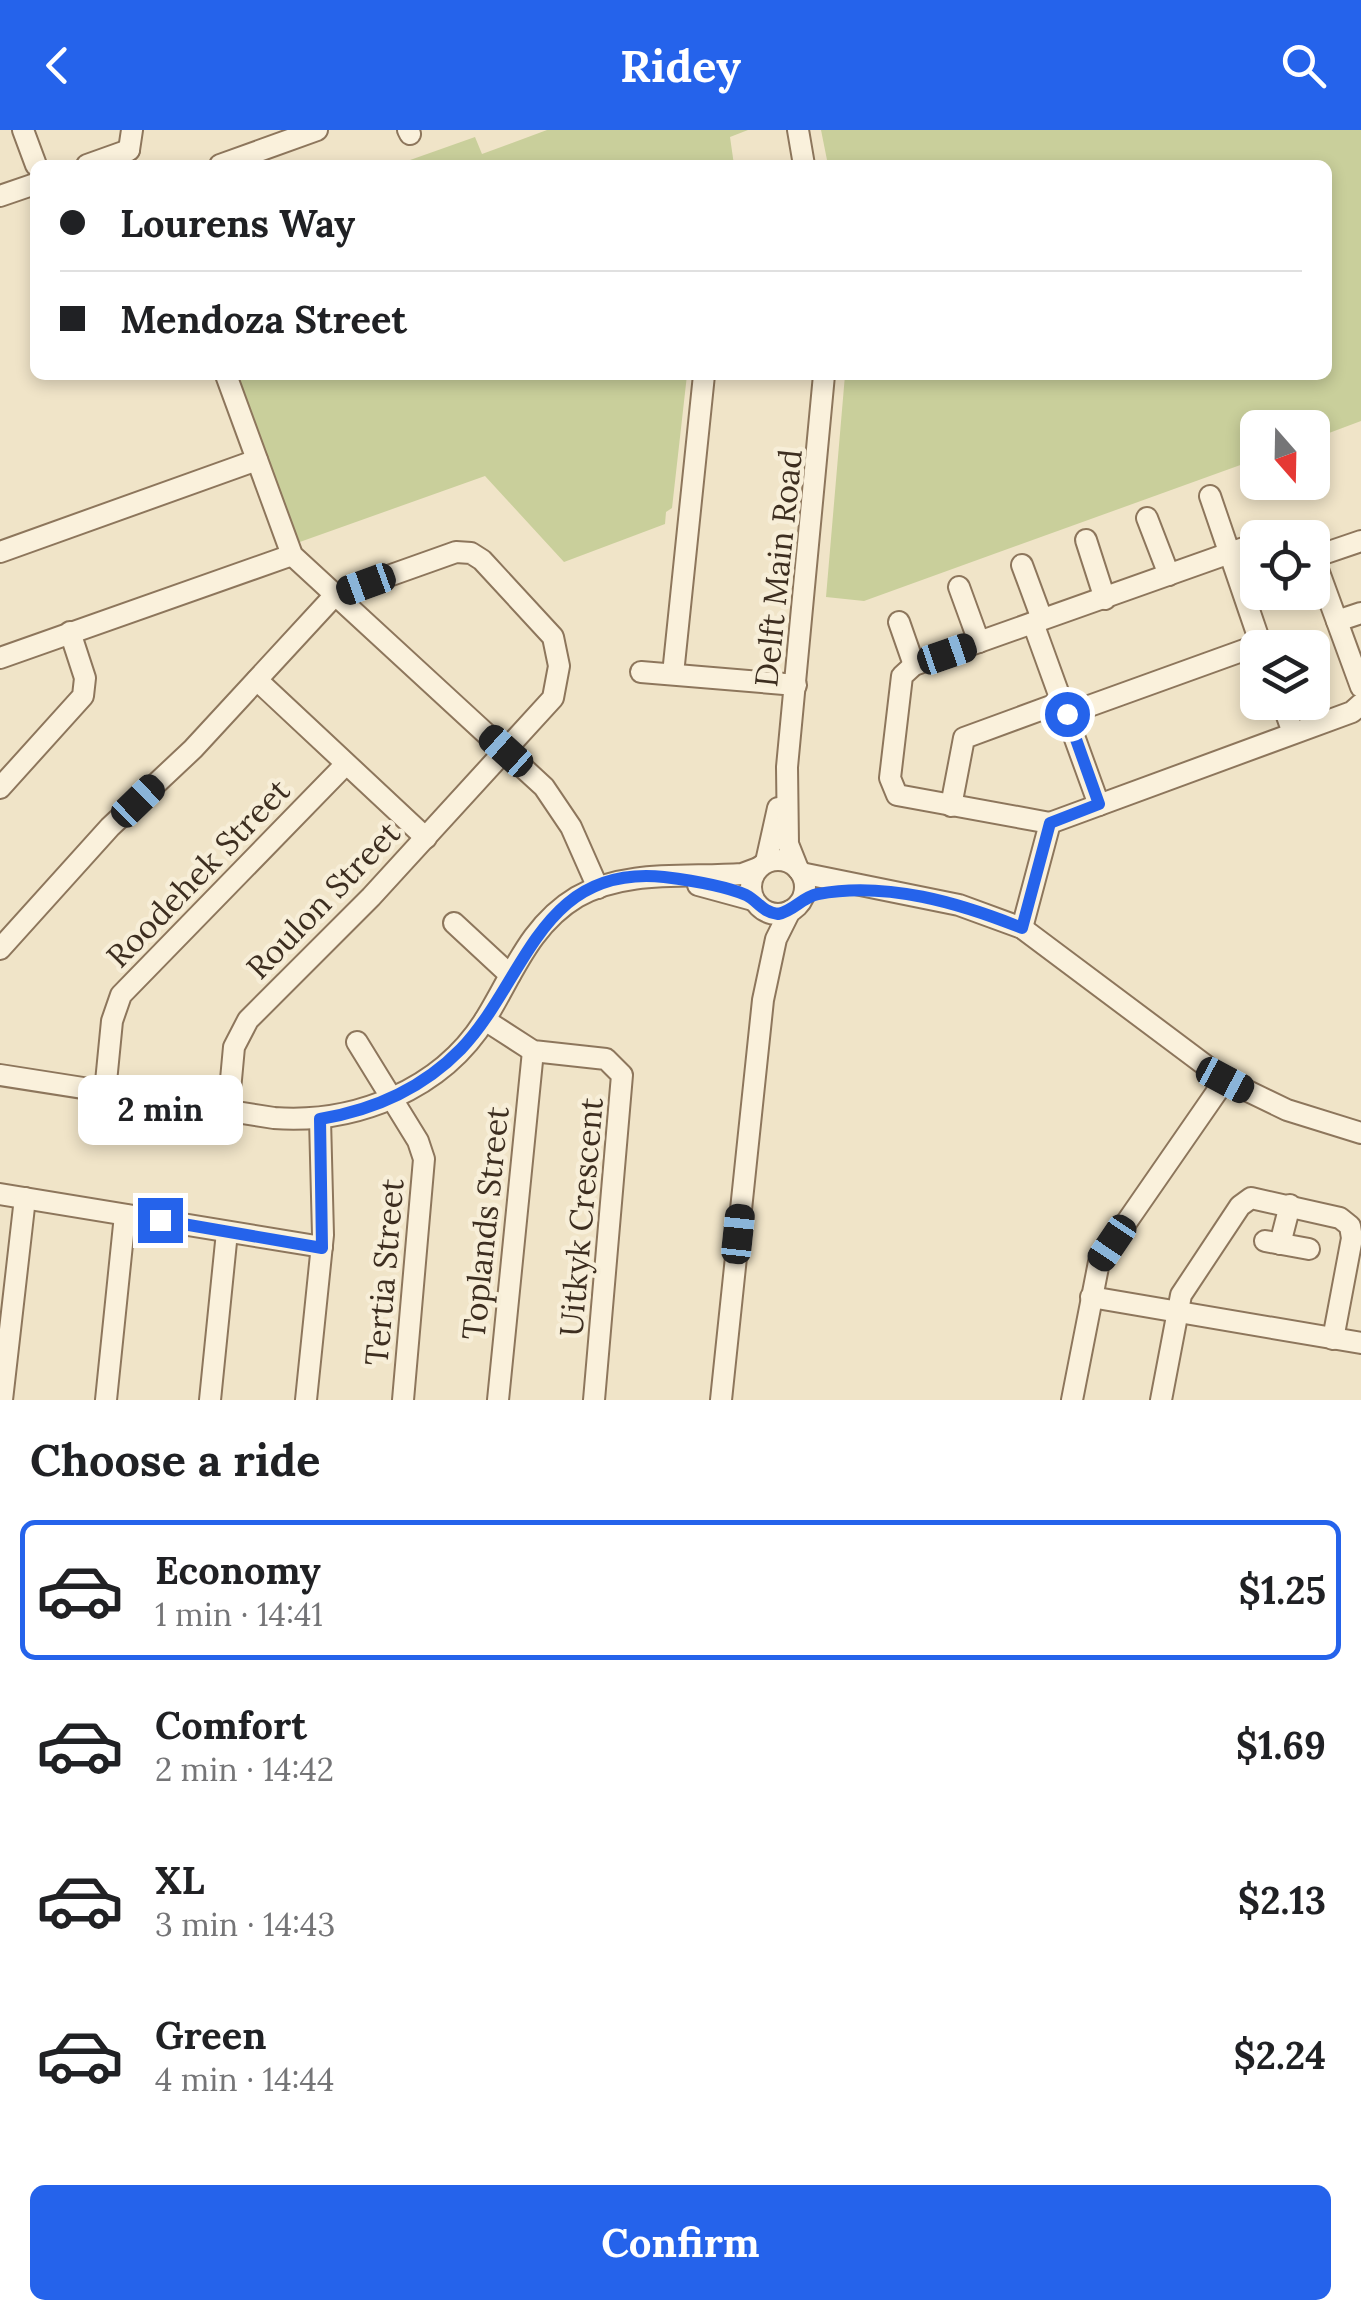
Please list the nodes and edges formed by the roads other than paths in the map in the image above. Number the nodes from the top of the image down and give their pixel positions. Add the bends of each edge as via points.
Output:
1 (23, 130) edge
2 (317, 130) edge
3 (798, 130) edge
4 (135, 148) edge
5 (34, 160) edge
6 (101, 160) edge
7 (234, 160) edge
8 (803, 160) edge
9 (30, 186) edge
10 (0, 196) edge
11 (228, 380) edge
12 (703, 380) edge
13 (824, 380) edge
14 (257, 460) junction
15 (1210, 496) dead end
16 (1147, 518) dead end
17 (1086, 540) dead end
18 (1361, 541) edge
19 (1240, 550) edge
20 (1330, 550) edge
21 (0, 552) edge
22 (1228, 554) junction
23 (292, 555) junction
24 (1022, 566) dead end
25 (1168, 575) junction
26 (959, 587) dead end
27 (335, 595) junction
28 (1105, 598) junction
29 (1330, 602) edge
30 (1361, 613) edge
31 (1037, 621) junction
32 (899, 622) dead end
33 (1337, 622) junction
34 (1256, 630) edge
35 (70, 632) junction
36 (979, 642) junction
37 (1240, 653) edge
38 (0, 658) edge
39 (914, 665) junction
40 (640, 672) dead end
41 (673, 674) junction
42 (257, 680) junction
43 (1361, 683) edge
44 (796, 685) junction
45 (1361, 704) edge
46 (1064, 708) junction
47 (1288, 720) edge
48 (1293, 734) junction
49 (506, 751) junction
50 (346, 764) junction
51 (787, 767) junction
52 (0, 788) edge
53 (1099, 804) junction
54 (952, 806) junction
55 (1050, 823) junction
56 (426, 838) junction
57 (762, 865) junction
58 (799, 871) junction
59 (662, 877) junction
60 (598, 888) junction
61 (894, 893) junction
62 (756, 904) junction
63 (795, 907) junction
64 (454, 923) dead end
65 (1022, 928) junction
66 (0, 950) edge
67 (510, 974) junction
68 (763, 1000) junction
69 (484, 1020) junction
70 (357, 1042) dead end
71 (533, 1051) junction
72 (0, 1074) edge
73 (1225, 1080) junction
74 (105, 1092) junction
75 (392, 1098) junction
76 (228, 1112) junction
77 (320, 1119) junction
78 (1361, 1133) edge
79 (0, 1194) edge
80 (25, 1198) junction
81 (1290, 1205) junction
82 (125, 1214) junction
83 (1355, 1220) edge
84 (228, 1232) junction
85 (322, 1248) junction
86 (1309, 1249) dead end
87 (1090, 1297) junction
88 (1177, 1312) junction
89 (1333, 1339) junction
90 (1361, 1344) edge
91 (2, 1400) edge
92 (106, 1400) edge
93 (210, 1400) edge
94 (306, 1400) edge
95 (403, 1400) edge
96 (498, 1400) edge
97 (594, 1400) edge
98 (721, 1400) edge
99 (1072, 1400) edge
100 (1161, 1400) edge

1 - 5 street
2 - 7 street
3 - 8 street
4 - 6 street
9 - 10 street
11 - 14 street
12 - 41 street
13 - 44 street, Delft Main Road
14 - 21 street
14 - 23 street
15 - 22 street
16 - 25 street
17 - 28 street
18 - 20 street
19 - 22 street
22 - 25 street
22 - 34 street
23 - 27 street
23 - 35 street
24 - 31 street
25 - 28 street
26 - 36 street
27 - 42 street
27 - 49 street
27 - 49 street, Roulon Street via 456,552 482,560 559,652 553,698
28 - 31 street
29 - 33 street
30 - 33 street
31 - 36 street
31 - 46 street
32 - 39 street
33 - 43 street
35 - 38 street
35 - 52 street via 85,678 83,696
36 - 39 street
37 - 46 street
39 - 54 street via 900,682 890,784 907,800
40 - 41 street
41 - 44 street
42 - 50 street
42 - 66 street via 110,827
44 - 51 street, Delft Main Road
45 - 48 street
46 - 53 street
46 - 54 street via 964,738
47 - 48 street
48 - 53 street
49 - 56 street, Roulon Street
49 - 60 street via 558,805
50 - 56 street
50 - 74 street, Roodehek Street via 121,995
51 - 57 street, Delft Main Road
51 - 58 street, Delft Main Road via 788,844
53 - 55 street
54 - 55 street
55 - 65 street
56 - 76 street, Roulon Street via 240,1031
57 - 58 street via 780,860
57 - 59 street via 742,874
57 - 62 street via 751,883
58 - 61 street
58 - 63 street via 805,888
59 - 60 street
59 - 62 street via 733,891
60 - 67 street via 548,920
61 - 63 street via 818,894
61 - 65 street via 958,905
62 - 63 street via 771,913
62 - 68 street
63 - 68 street via 776,939
64 - 67 street
65 - 73 street
67 - 69 street
68 - 98 street
69 - 71 street, Uitkyk Crescent
69 - 75 street via 444,1065
70 - 75 street, Tertia Street
71 - 96 street, Toplands Street
71 - 97 street, Uitkyk Crescent via 606,1059 622,1075
72 - 74 street
73 - 78 street via 1287,1110
73 - 87 street via 1099,1262
74 - 76 street
75 - 77 street
75 - 95 street, Tertia Street via 424,1159
76 - 77 street
77 - 85 street
79 - 80 street
80 - 82 street
80 - 91 street
81 - 83 street
81 - 86 street via 1273,1242
81 - 88 street via 1263,1197 1240,1206 1186,1282
82 - 84 street
82 - 92 street
83 - 89 street
84 - 85 street
84 - 93 street
85 - 94 street
87 - 88 street
87 - 99 street
88 - 89 street
88 - 100 street
89 - 90 street

